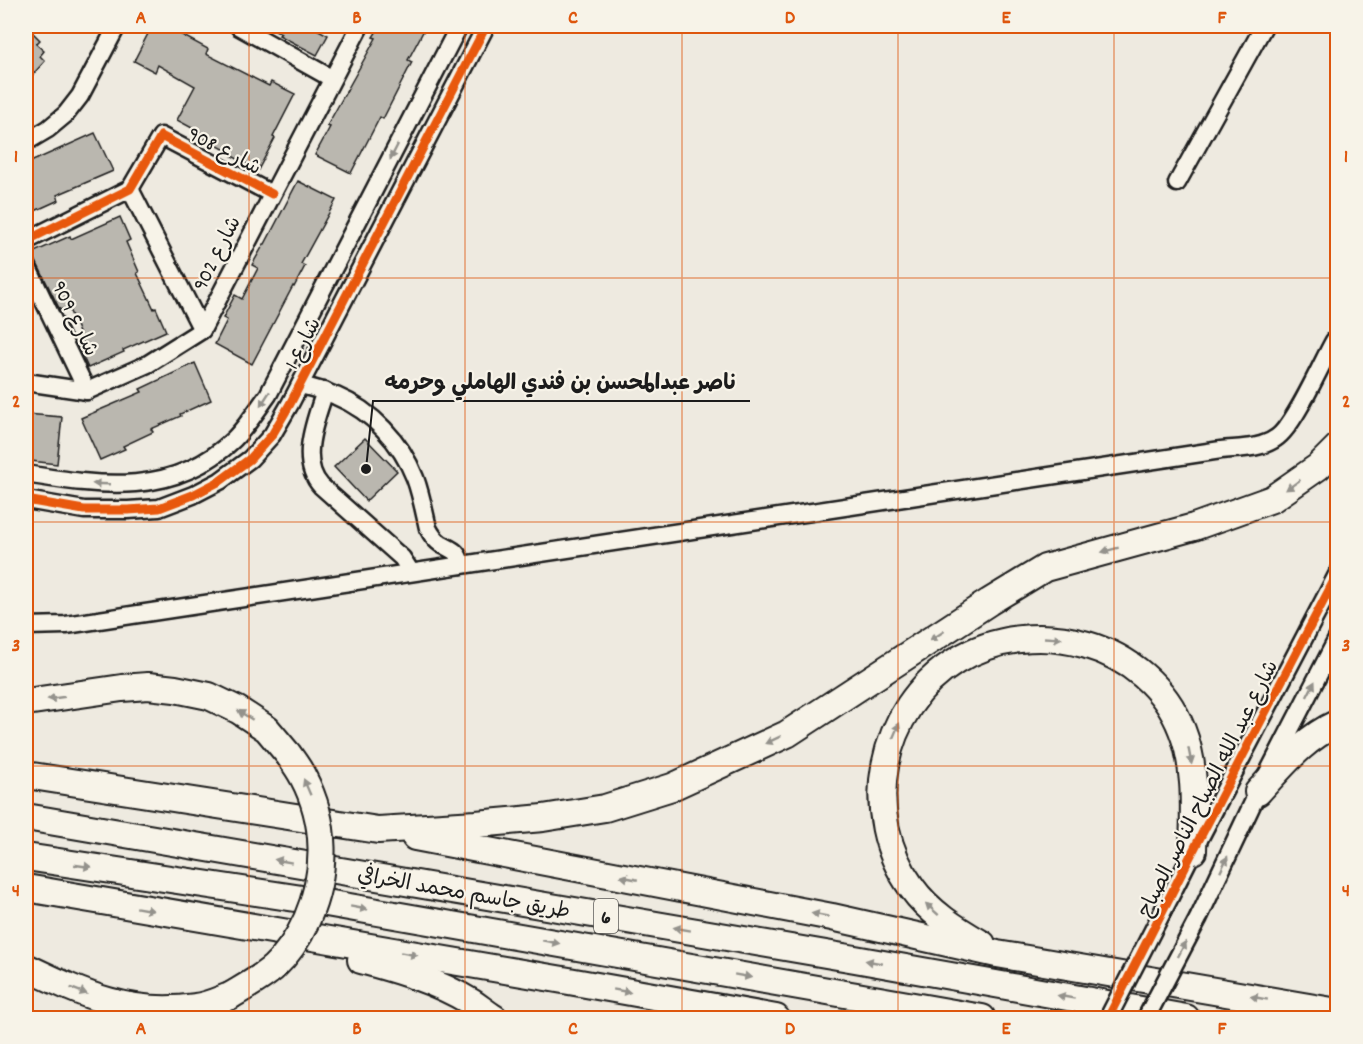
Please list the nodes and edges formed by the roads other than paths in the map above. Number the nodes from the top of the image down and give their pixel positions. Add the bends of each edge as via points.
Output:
1 (117, 26) edge
2 (238, 26) edge
3 (360, 26) edge
4 (459, 26) edge
5 (486, 26) edge
6 (1264, 26) edge
7 (433, 75) junction
8 (332, 78) junction
9 (26, 142) edge
10 (423, 149) junction
11 (1177, 183) dead end
12 (130, 189) junction
13 (272, 194) junction
14 (26, 241) edge
15 (26, 264) edge
16 (202, 330) junction
17 (1338, 336) edge
18 (26, 382) edge
19 (300, 385) junction
20 (87, 392) junction
21 (326, 392) junction
22 (1338, 447) edge
23 (26, 474) edge
24 (26, 500) edge
25 (461, 565) junction
26 (411, 572) junction
27 (1338, 573) edge
28 (26, 626) edge
29 (1338, 637) edge
30 (26, 702) edge
31 (1338, 723) edge
32 (26, 775) edge
33 (1258, 792) junction
34 (26, 816) edge
35 (378, 830) junction
36 (1193, 851) junction
37 (26, 857) edge
38 (26, 888) edge
39 (207, 919) junction
40 (997, 954) junction
41 (26, 967) edge
42 (1338, 1012) edge
43 (494, 1018) edge
44 (776, 1018) edge
45 (982, 1018) edge
46 (1108, 1018) edge
47 (1146, 1018) edge
48 (1186, 1018) edge

1 - 9 street via 80,96 66,114
2 - 8 street
3 - 8 street, شارع 902
4 - 7 street, شارع 1
5 - 10 street, شارع 1
6 - 11 street
7 - 10 street via 427,105 415,134
7 -> 23 street, شارع 1 via 268,395 233,440 183,473 155,481 123,485 83,483
8 - 13 street, شارع 902
10 - 19 street, شارع 1
12 - 13 street, شارع 908 via 161,136
12 - 14 street
12 - 16 street
13 - 16 street, شارع 902
15 - 20 street, شارع 909
16 - 20 street via 148,364
17 - 25 street via 1285,430 1276,438 1249,448
18 - 20 street
19 - 21 street
19 - 24 street, شارع 1 via 272,435 250,459 194,495 159,508 128,510 84,510
21 - 25 street via 360,408 396,444 414,478 431,534 456,552
21 - 26 street via 311,446 314,477 402,558
22 -> 35 highway via 1318,467 1272,499 1194,527 1045,568 787,734 672,787 605,808 543,818
25 - 26 street
26 - 28 street via 66,624
27 - 36 street, شارع عبد الله الصباح الناصر الصباح
33 -> 29 street
41 -> 30 highway, bridge via 73,989 130,1007 197,1007 230,996 257,981 292,946 316,895 322,861 320,827 303,777 267,729 238,710 208,696 148,686
31 - 33 highway via 1294,752
32 - 35 highway
47 -> 33 street, bridge
48 -> 34 highway, طريق جاسم محمد الخرافي / 6
40 -> 35 highway via 832,917
40 -> 36 highway via 940,916 912,888 892,849 883,813 884,767 900,720 928,683 967,654 1011,640 1065,639 1096,647 1123,660 1152,683 1175,714 1188,746 1193,783
36 - 46 street, شارع عبد الله الصباح الناصر الصباح, bridge
37 -> 45 highway, طريق جاسم محمد الخرافي / 6 via 315,901
38 -> 39 highway
39 - 43 highway via 390,968 436,984
39 -> 44 highway
42 -> 40 highway

